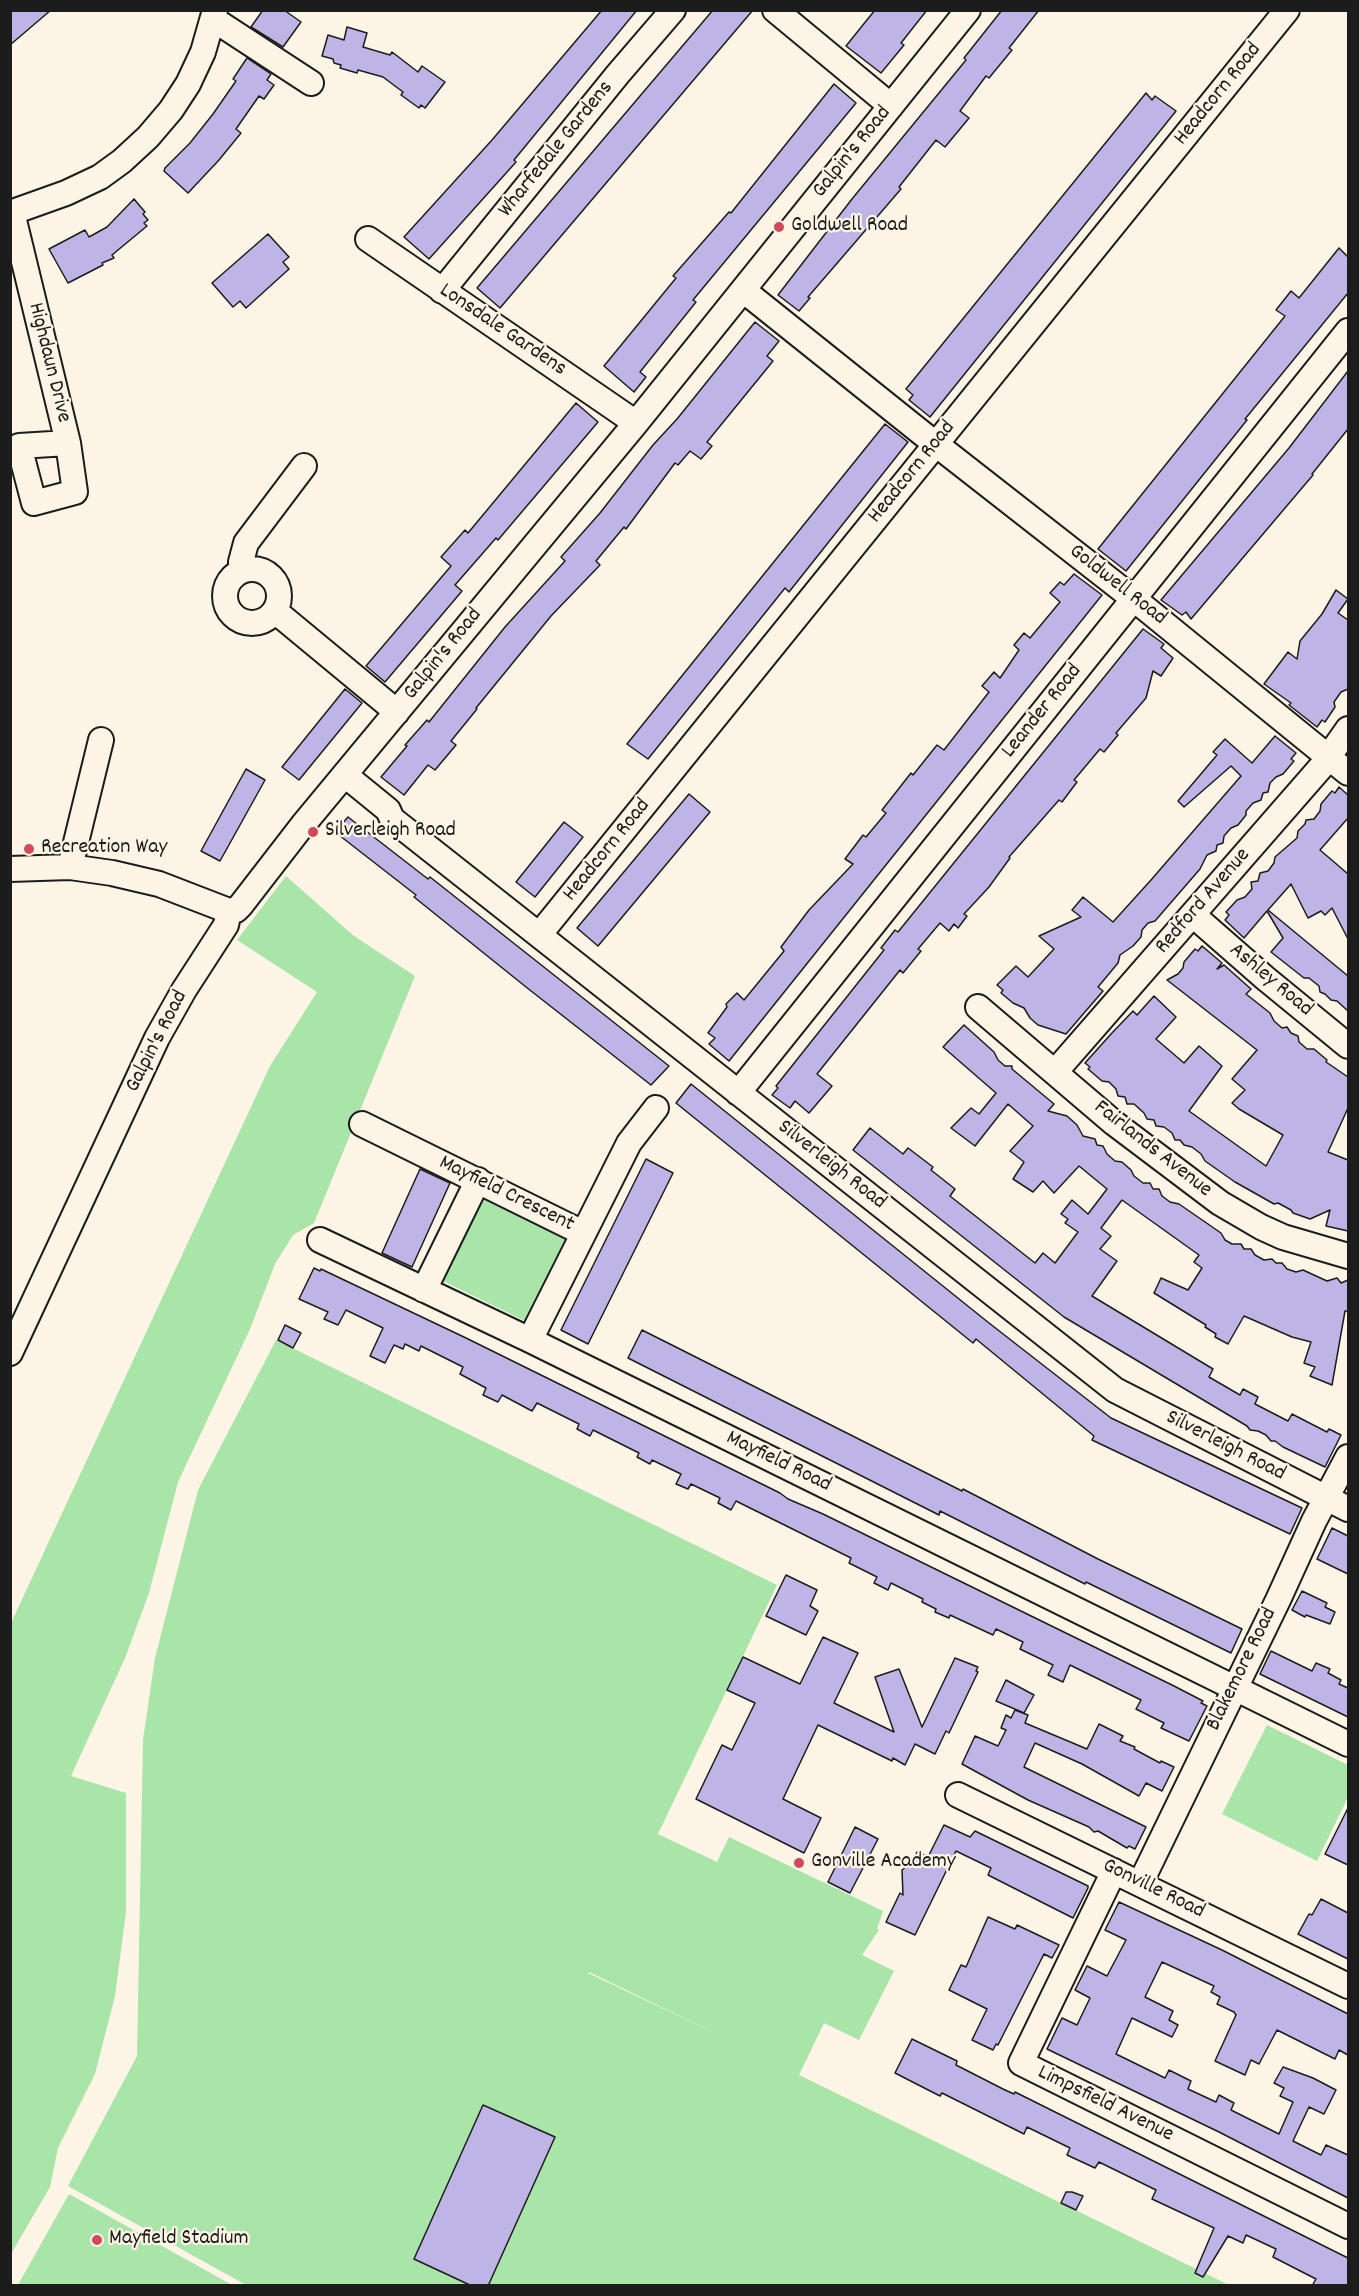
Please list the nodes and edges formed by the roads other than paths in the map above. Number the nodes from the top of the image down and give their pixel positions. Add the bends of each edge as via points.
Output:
1 (673, 10) edge
2 (775, 10) edge
3 (968, 10) edge
4 (1287, 10) edge
5 (214, 15) edge
6 (311, 82) dead end
7 (891, 106) junction
8 (11, 212) edge
9 (368, 239) dead end
10 (743, 290) junction
11 (442, 291) junction
12 (1348, 331) edge
13 (636, 423) junction
14 (68, 443) dead end
15 (936, 445) junction
16 (304, 466) dead end
17 (242, 569) junction
18 (1134, 598) junction
19 (275, 611) junction
20 (397, 712) junction
21 (1348, 729) edge
22 (101, 740) dead end
23 (1329, 758) junction
24 (1348, 773) edge
25 (345, 775) junction
26 (70, 867) junction
27 (10, 869) edge
28 (229, 911) junction
29 (1193, 915) junction
30 (539, 935) junction
31 (978, 1007) dead end
32 (1348, 1046) edge
33 (1055, 1072) junction
34 (738, 1093) junction
35 (656, 1108) dead end
36 (362, 1124) dead end
37 (478, 1180) junction
38 (584, 1233) junction
39 (320, 1240) dead end
40 (1348, 1256) edge
41 (424, 1290) junction
42 (530, 1340) junction
43 (10, 1353) edge
44 (1348, 1458) edge
45 (1326, 1498) junction
46 (1348, 1509) edge
47 (1235, 1687) junction
48 (1348, 1744) edge
49 (958, 1795) dead end
50 (1114, 1872) junction
51 (1140, 1884) junction
52 (1348, 1986) edge
53 (1348, 2226) edge

1 - 11 street, Wharfedale Gardens
2 - 7 street
3 - 7 street, Galpin's Road
4 - 15 street, Headcorn Road
5 - 6 street
5 - 8 street via 188,84 148,137 100,177
7 - 10 street, Galpin's Road
8 - 14 street, Highdaun Drive
9 - 11 street, Lonsdale Gardens
10 - 13 street, Galpin's Road
10 - 15 street, Goldwell Road
11 - 13 street, Lonsdale Gardens
12 - 18 street, Leander Road
13 - 20 street, Galpin's Road
15 - 18 street, Goldwell Road
15 - 30 street, Headcorn Road
16 - 17 street via 246,543
17 - 19 street via 255,568 271,576 279,591
17 - 19 street via 226,586 230,612 254,623
18 - 23 street, Goldwell Road
18 - 34 street, Leander Road
19 - 20 street
20 - 25 street, Galpin's Road
21 - 23 street, Redford Avenue
22 - 26 street
23 - 24 street, Goldwell Road
23 - 29 street, Redford Avenue
25 - 28 street, Galpin's Road via 241,905
25 - 30 street, Silverleigh Road via 388,810 392,819
26 - 27 street
26 - 28 street via 137,878
28 - 43 street, Galpin's Road via 226,925 157,1038
29 - 32 street, Ashley Road
29 - 33 street, Redford Avenue
30 - 34 street, Silverleigh Road via 688,1066
31 - 33 street, Fairlands Avenue
33 - 40 street, Fairlands Avenue via 1150,1152 1220,1203 1283,1237
34 - 45 street, Silverleigh Road via 1114,1390
35 - 38 street, Mayfield Crescent via 629,1143
36 - 37 street, Mayfield Crescent
37 - 38 street, Mayfield Crescent
37 - 41 street
38 - 42 street
39 - 41 street, Mayfield Road
41 - 42 street, Mayfield Road
42 - 47 street, Mayfield Road
44 - 45 street, Blakemore Road
45 - 46 street, Silverleigh Road
45 - 47 street, Blakemore Road
47 - 48 street, Mayfield Road
47 - 51 street, Blakemore Road
49 - 50 street, Gonville Road
50 - 51 street, Gonville Road
50 - 53 street, Limpsfield Avenue via 1021,2063
51 - 52 street, Gonville Road

